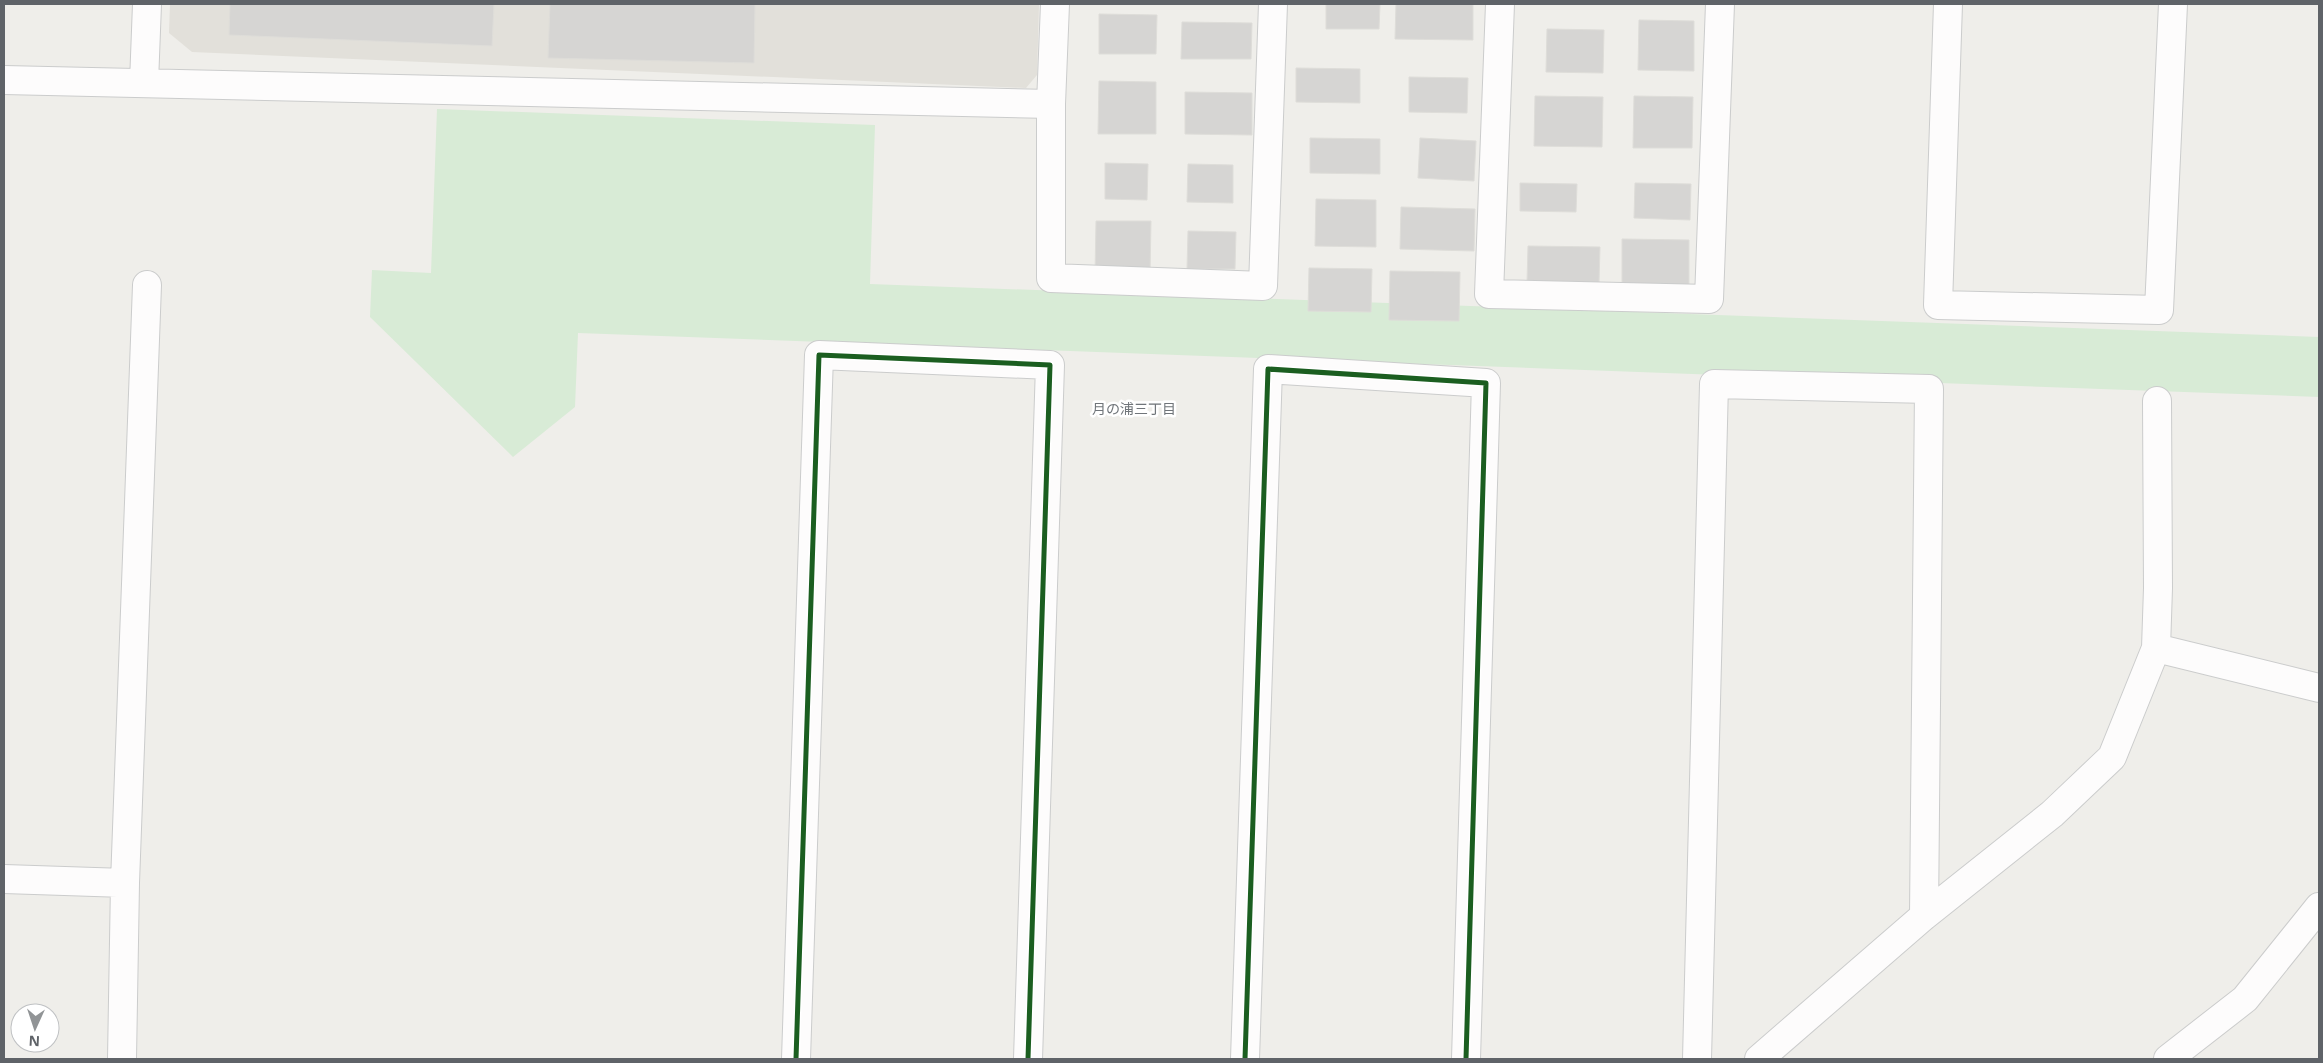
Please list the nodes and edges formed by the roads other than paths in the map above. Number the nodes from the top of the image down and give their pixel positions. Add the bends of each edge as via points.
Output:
1 (147, 4) edge
2 (1055, 4) edge
3 (1273, 4) edge
4 (1500, 4) edge
5 (1720, 4) edge
6 (1948, 4) edge
7 (2173, 4) edge
8 (4, 80) edge
9 (144, 83) junction
10 (1051, 104) junction
11 (147, 285) dead end
12 (2157, 401) dead end
13 (2156, 648) junction
14 (2319, 688) edge
15 (4, 879) edge
16 (125, 883) junction
17 (2319, 907) edge
18 (1924, 916) junction
19 (122, 1059) edge
20 (796, 1059) edge
21 (1028, 1059) edge
22 (1245, 1059) edge
23 (1466, 1059) edge
24 (1697, 1059) edge
25 (1759, 1059) edge
26 (2168, 1059) edge

1 - 9 street
2 - 10 street
3 - 10 street via 1263,286 1050,278
4 - 5 street via 1489,294 1709,299
6 - 7 street via 1938,305 2159,310
8 - 9 street
9 - 10 street
11 - 16 street
12 - 13 street
13 - 14 street
13 - 18 street via 2112,757 2052,814
15 - 16 street
16 - 19 street
17 - 26 street via 2246,999
18 - 24 street via 1929,389 1714,384
18 - 25 street
20 - 21 street via 819,355 1050,365
22 - 23 street via 1268,369 1486,383

